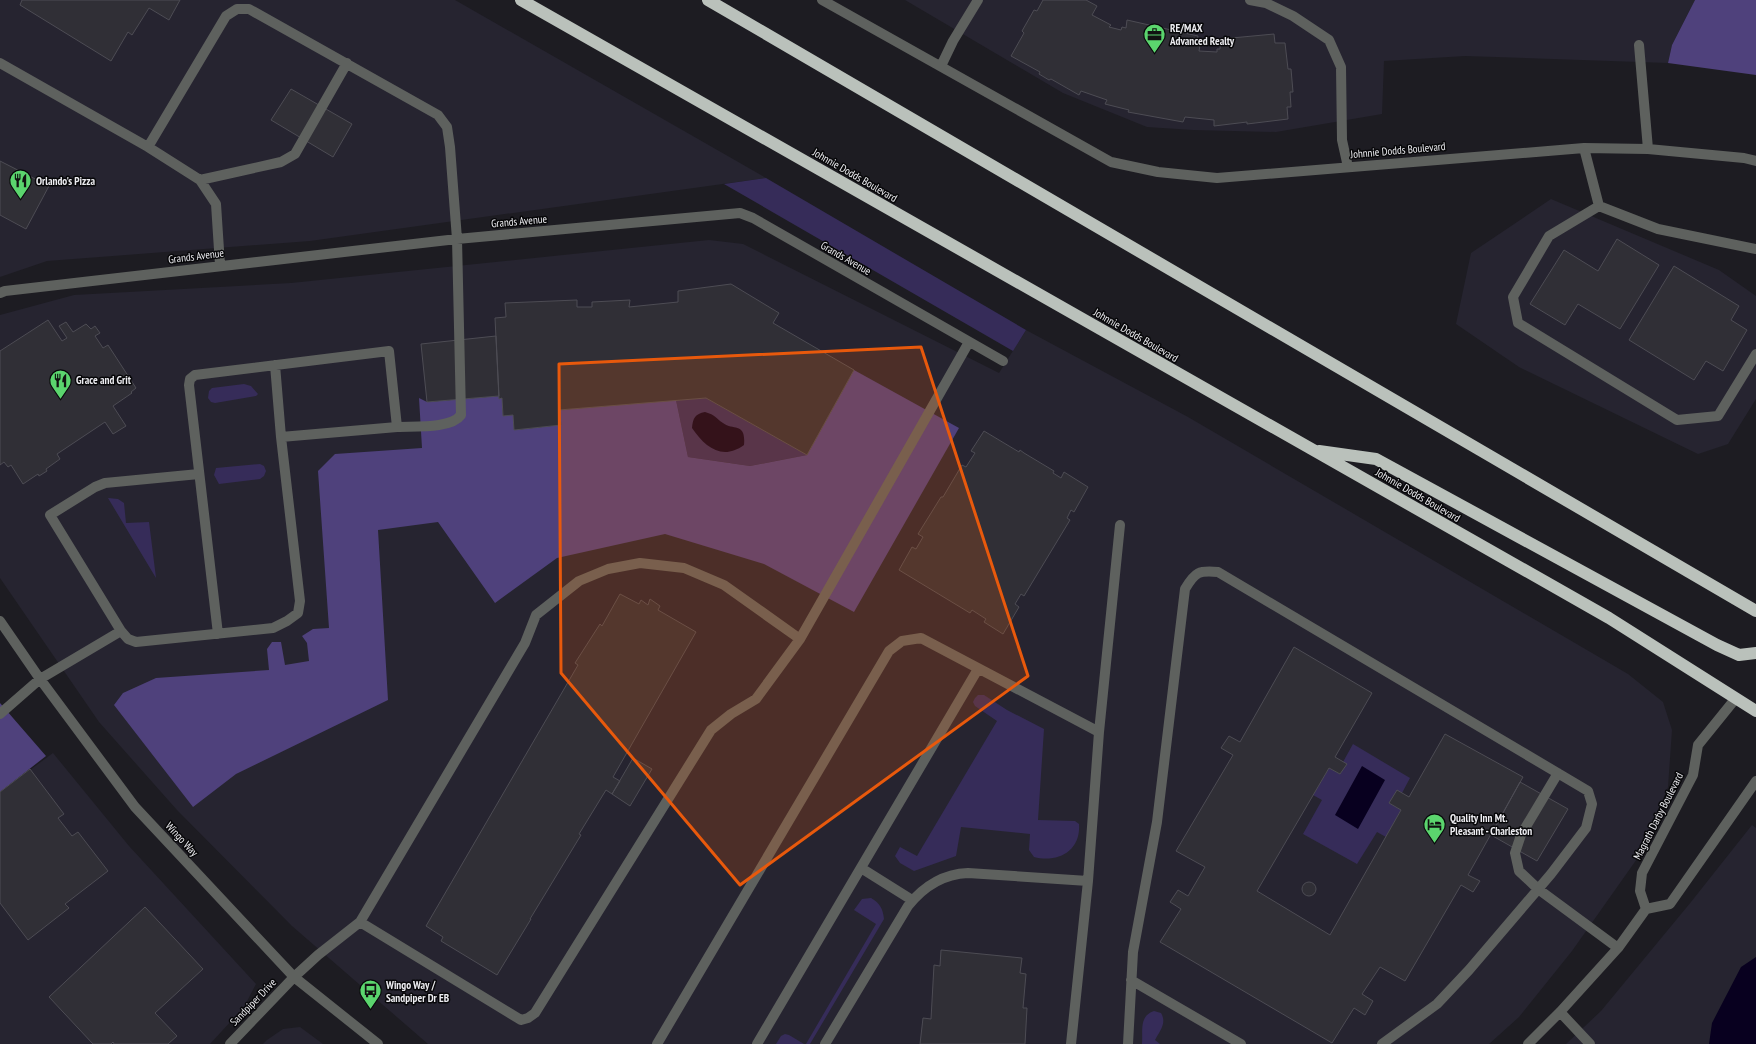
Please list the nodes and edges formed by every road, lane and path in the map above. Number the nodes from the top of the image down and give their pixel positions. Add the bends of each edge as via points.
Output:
1 (521, 0) edge
2 (708, 0) edge
3 (823, 0) edge
4 (978, 0) edge
5 (1250, 0) edge
6 (1639, 45) dead end
7 (0, 63) edge
8 (347, 63) junction
9 (941, 66) junction
10 (148, 147) junction
11 (1584, 148) junction
12 (1648, 149) junction
13 (1756, 161) edge
14 (1348, 167) junction
15 (200, 180) junction
16 (1599, 206) junction
17 (457, 239) junction
18 (1756, 249) edge
19 (220, 265) junction
20 (0, 294) edge
21 (969, 342) junction
22 (1756, 354) edge
23 (1003, 362) dead end
24 (275, 365) junction
25 (397, 427) junction
26 (281, 437) junction
27 (1312, 450) junction
28 (199, 474) junction
29 (1120, 525) dead end
30 (1756, 611) edge
31 (0, 621) edge
32 (121, 631) junction
33 (218, 634) junction
34 (800, 639) junction
35 (1756, 653) edge
36 (978, 669) junction
37 (40, 679) junction
38 (1736, 698) junction
39 (1756, 701) edge
40 (1756, 711) edge
41 (0, 714) edge
42 (1099, 732) junction
43 (1558, 773) junction
44 (1756, 780) edge
45 (861, 868) junction
46 (1088, 882) junction
47 (1538, 889) junction
48 (912, 900) junction
49 (1646, 909) junction
50 (360, 922) junction
51 (1618, 948) junction
52 (294, 977) junction
53 (1131, 980) junction
54 (1560, 1012) junction
55 (230, 1044) edge
56 (378, 1044) edge
57 (657, 1044) edge
58 (757, 1044) edge
59 (825, 1044) edge
60 (1071, 1044) edge
61 (1128, 1044) edge
62 (1241, 1044) edge
63 (1382, 1044) edge
64 (1528, 1044) edge
65 (1590, 1044) edge

1 - 27 highway, Johnnie Dodds Boulevard
2 - 30 highway
3 - 9 street, Johnnie Dodds Boulevard
4 - 9 street
5 - 14 street via 1266,3 1293,16 1329,40 1341,66 1342,140
6 - 12 street
7 - 10 street
8 - 10 street via 250,9 237,9 226,16
8 - 15 street via 295,154 281,162
8 - 17 street via 438,115 447,127
9 - 14 street, Johnnie Dodds Boulevard via 1111,162 1158,172 1217,178
10 - 15 street
11 - 12 street, Johnnie Dodds Boulevard
11 - 14 street, Johnnie Dodds Boulevard
11 - 16 street
12 - 13 street, Johnnie Dodds Boulevard
15 - 19 street via 216,204
16 - 18 street via 1658,229
16 - 22 street via 1549,236 1512,297 1518,323 1677,420 1718,416
17 - 19 street, Grands Avenue
17 - 21 street, Grands Avenue via 740,213 753,218
17 - 25 street via 461,415 450,424
19 - 20 street, Grands Avenue via 6,291
21 - 23 street, Grands Avenue
21 - 34 street
24 - 25 street via 389,350
24 - 26 street
24 - 28 street via 195,375 190,379
25 - 26 street
26 - 33 street via 300,600 298,613 273,628
27 - 35 highway via 1376,459 1717,645 1739,655
27 - 38 highway, Johnnie Dodds Boulevard via 1609,618
28 - 32 street via 105,483 50,515
28 - 33 street
29 - 42 street
31 - 37 street, Wingo Way
32 - 33 street via 128,639 136,642
32 - 37 street
34 - 50 street via 724,585 684,568 640,563 608,569 579,581 536,615 526,643
34 - 50 street via 756,699 710,730 535,1013 528,1018 521,1020
36 - 42 street
36 - 45 street
36 - 57 street via 921,638 902,641 889,651
37 - 41 street
37 - 52 street, Wingo Way via 135,806
38 - 39 highway
38 - 40 highway, Johnnie Dodds Boulevard
38 - 49 street, Magrath Darby Boulevard via 1698,745 1693,775 1642,873 1640,891
42 - 46 street
43 - 47 street via 1521,835 1515,853 1519,871
43 - 47 street via 1588,791 1592,804 1586,828
43 - 53 street via 1218,572 1203,570 1191,578 1185,588 1157,822 1132,952
44 - 49 street via 1670,904
45 - 48 street
45 - 58 street
46 - 48 street via 959,874 939,879
46 - 60 street
47 - 51 street
47 - 63 street via 1437,1004
48 - 59 street
49 - 51 street
50 - 52 street, Sandpiper Drive
51 - 54 street
52 - 55 street, Sandpiper Drive
52 - 56 street, Wingo Way
53 - 61 street
53 - 62 street
54 - 64 street
54 - 65 street

